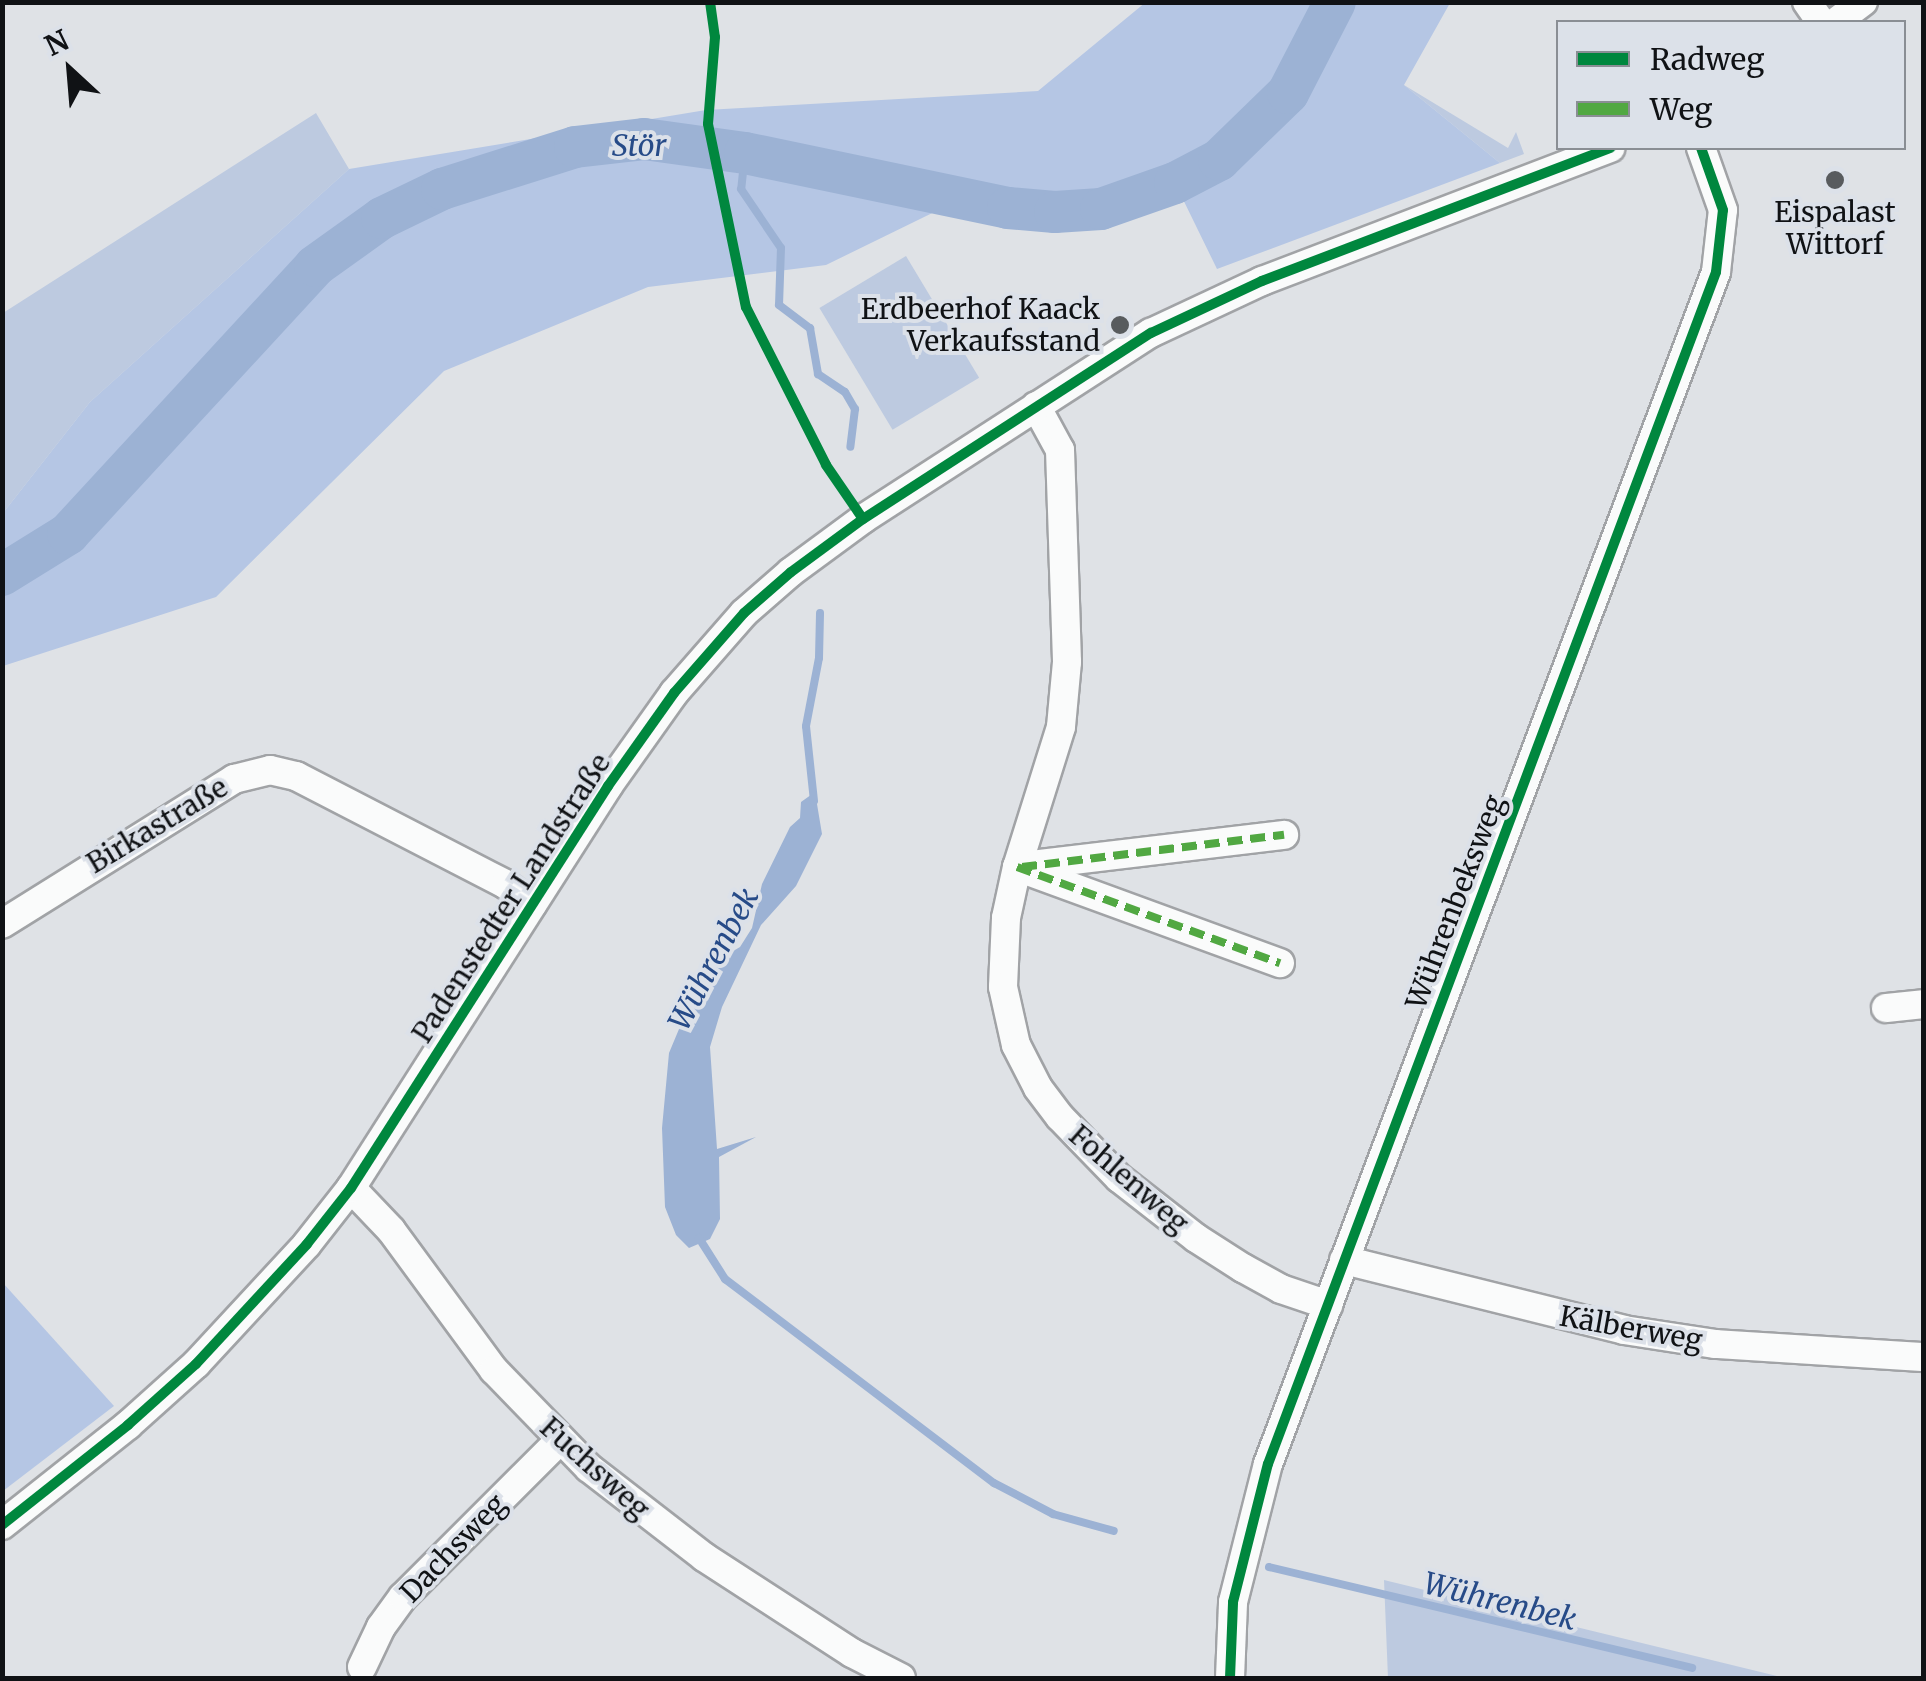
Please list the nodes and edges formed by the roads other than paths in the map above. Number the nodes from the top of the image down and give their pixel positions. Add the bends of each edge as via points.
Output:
1 (1863, 2) edge
2 (1839, 20) edge
3 (1605, 150) edge
4 (1702, 150) edge
5 (1036, 406) junction
6 (1284, 835) dead end
7 (1017, 867) junction
8 (533, 904) junction
9 (2, 924) edge
10 (1280, 963) dead end
11 (1924, 1004) edge
12 (1886, 1008) dead end
13 (352, 1188) junction
14 (1344, 1260) junction
15 (1328, 1305) junction
16 (1924, 1357) edge
17 (560, 1440) junction
18 (2, 1525) edge
19 (362, 1667) dead end
20 (901, 1678) edge
21 (1230, 1678) edge

1 - 2 street
3 - 5 street, Padenstedter Landstraße via 1262,281 1151,333
4 - 14 street, Wührenbeksweg via 1723,210 1716,272
5 - 7 street, Fohlenweg via 1060,450 1067,662 1054,758
5 - 8 street, Padenstedter Landstraße via 851,527 744,614 684,679
6 - 7 street
7 - 10 street
7 - 15 street, Fohlenweg via 1003,986 1016,1044 1038,1088 1119,1178 1196,1238 1282,1288
8 - 9 street, Birkastraße via 296,776 270,770 234,778
8 - 13 street, Padenstedter Landstraße
11 - 12 street
13 - 17 street, Fuchsweg via 494,1370
13 - 18 street, Padenstedter Landstraße via 196,1364
14 - 15 street, Wührenbeksweg
14 - 16 street, Kälberweg via 1624,1330 1732,1345
15 - 21 street, Wührenbeksweg via 1268,1464 1242,1557 1228,1636
17 - 19 street, Dachsweg via 403,1597
17 - 20 street, Fuchsweg via 704,1557 852,1654

